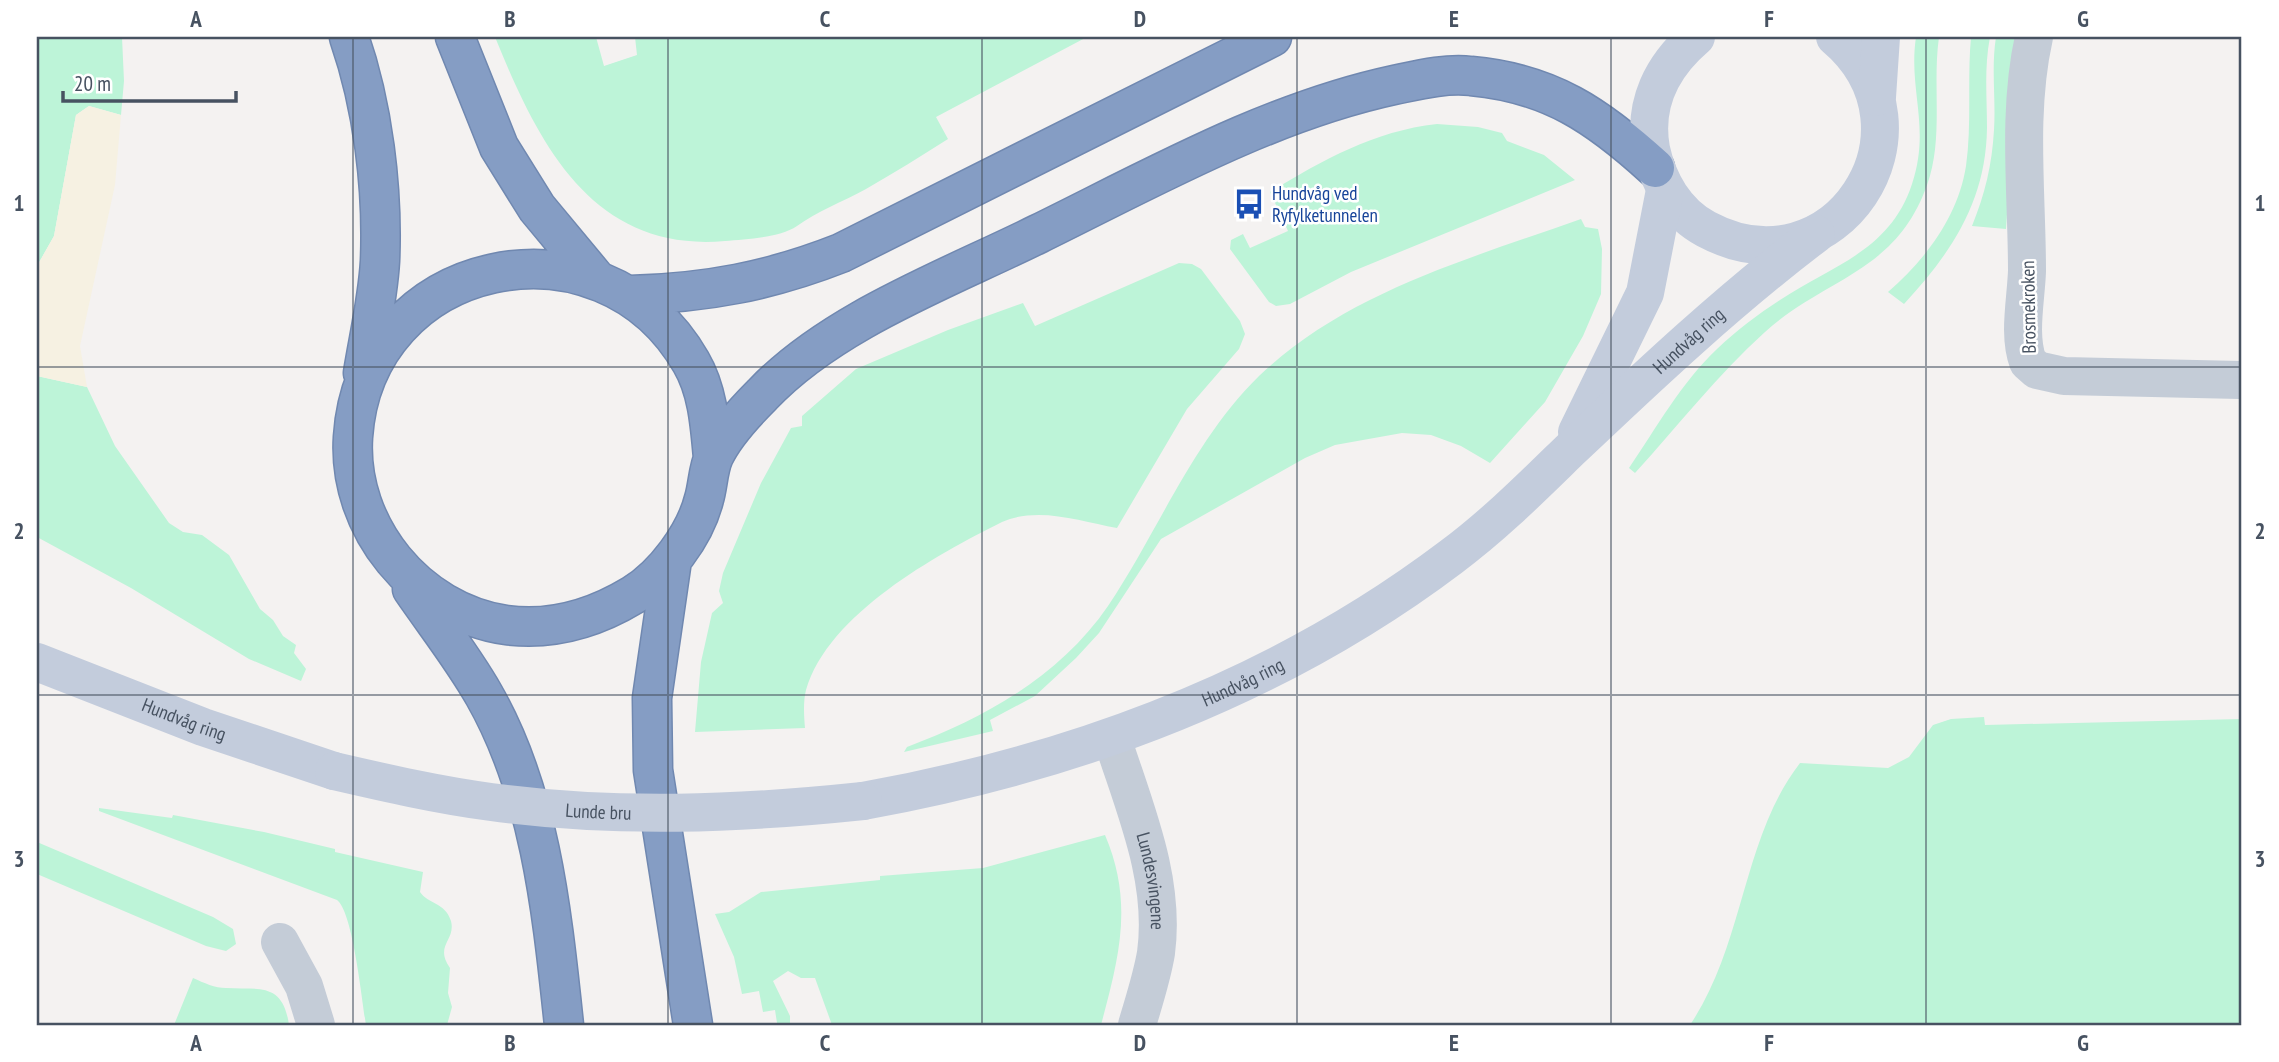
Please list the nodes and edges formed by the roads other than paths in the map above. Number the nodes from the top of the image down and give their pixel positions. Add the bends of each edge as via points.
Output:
1 (348, 37) edge
2 (455, 37) edge
3 (1272, 37) edge
4 (1696, 37) edge
5 (1835, 37) edge
6 (1881, 37) edge
7 (2034, 37) edge
8 (1877, 99) junction
9 (1660, 179) junction
10 (1816, 234) junction
11 (596, 279) junction
12 (630, 295) junction
13 (2240, 380) dead end
14 (360, 397) junction
15 (1567, 453) junction
16 (713, 458) junction
17 (389, 555) junction
18 (673, 560) junction
19 (37, 662) edge
20 (1112, 738) junction
21 (334, 771) joint
22 (863, 802) joint
23 (280, 942) dead end
24 (316, 1025) edge
25 (564, 1025) edge
26 (693, 1025) edge
27 (1137, 1025) edge

1 - 14 highway via 370,121 378,187 380,261
2 - 11 highway via 499,146 537,208
3 - 12 highway via 841,253 790,273 736,285 689,294
4 - 9 main road via 1678,52 1651,103 1648,134
5 - 8 main road via 1867,73
6 - 8 main road
7 - 13 street, Brosmekroken via 2025,98 2024,332 2028,362 2037,370 2064,376
8 - 10 main road, Hundvåg ring via 1881,131 1876,162 1863,191 1843,216
9 - 10 main road via 1680,209 1721,237 1769,246
9 - 15 main road, Hundvåg ring via 1645,293
9 - 16 highway via 1614,131 1583,109 1523,85 1467,75 1352,94 1290,116 1139,184 840,334 763,393
10 - 15 main road, Hundvåg ring via 1750,284
11 - 12 highway
11 - 14 highway via 548,267 499,270 452,286 412,314 380,352
12 - 16 highway via 666,326 694,366 709,410
14 - 17 highway via 353,438 355,480 368,520
15 - 20 main road, Hundvåg ring via 1501,516 1400,592 1301,652 1221,693
16 - 18 highway via 703,505
17 - 18 highway via 421,589 461,612 506,625 553,626 598,614 639,592
17 - 25 highway via 484,696 521,777 541,852
18 - 26 highway via 652,698 653,770
19 - 21 main road, Hundvåg ring via 203,727
20 - 22 main road, Hundvåg ring via 1025,766
20 - 27 street, Lundesvingene via 1155,886 1156,950
21 - 22 main road, Lunde bru, bridge via 446,795 557,810 668,815
23 - 24 street via 304,986

